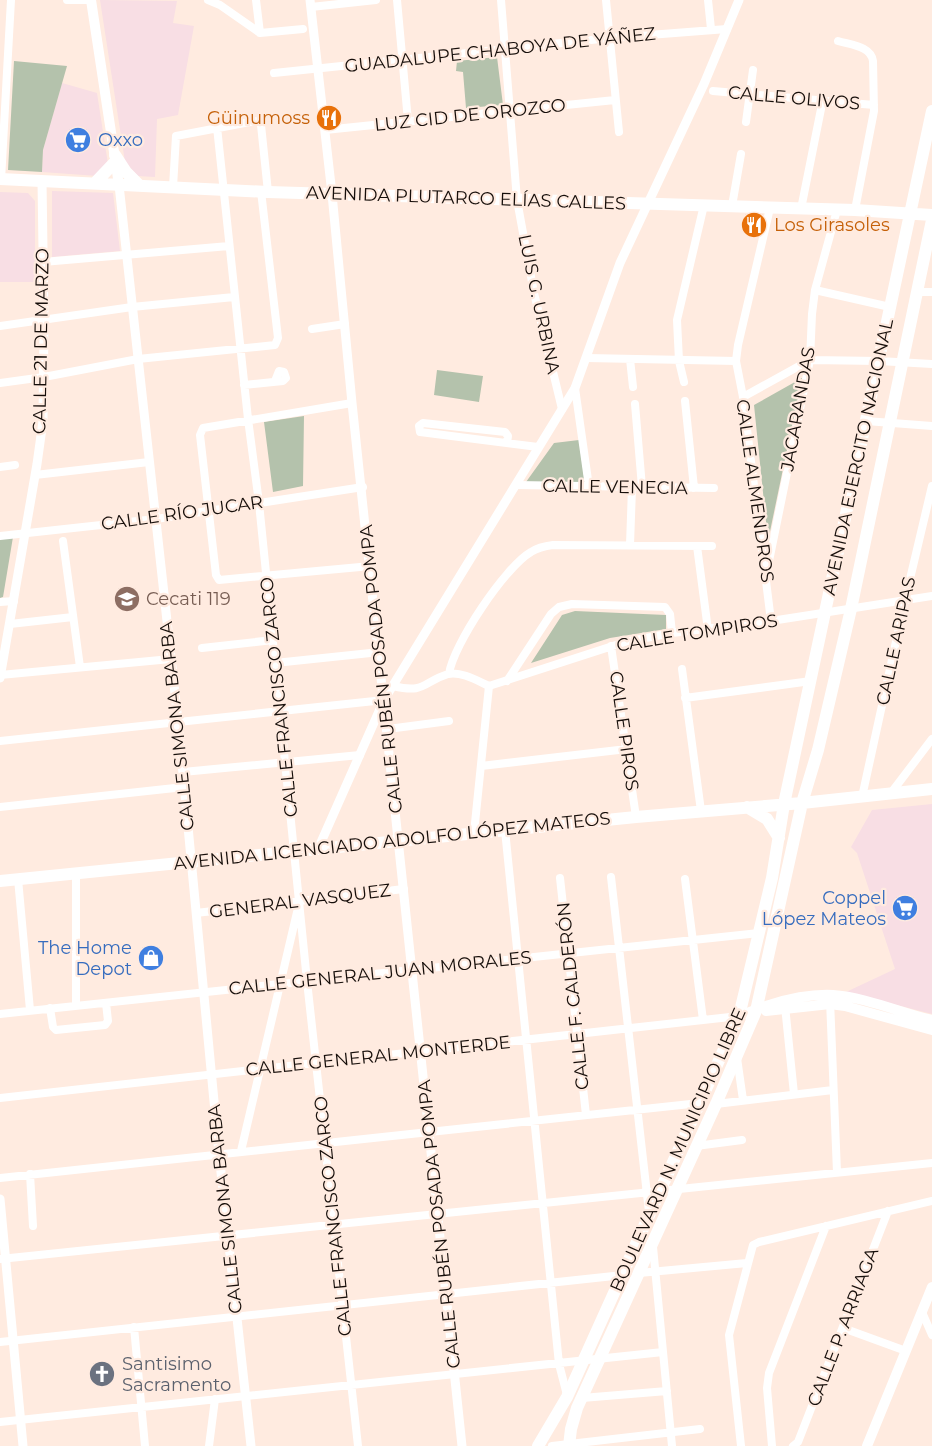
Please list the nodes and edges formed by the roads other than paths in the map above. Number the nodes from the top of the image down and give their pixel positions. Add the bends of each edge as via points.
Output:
1 (11, 0) edge
2 (67, 0) edge
3 (91, 0) edge
4 (208, 0) edge
5 (256, 0) edge
6 (376, 0) edge
7 (397, 0) edge
8 (501, 0) edge
9 (606, 0) edge
10 (708, 0) edge
11 (740, 0) edge
12 (311, 3) edge
13 (303, 29) dead end
14 (711, 29) junction
15 (727, 29) junction
16 (260, 33) junction
17 (610, 38) junction
18 (838, 41) dead end
19 (4, 43) edge
20 (505, 49) junction
21 (403, 59) junction
22 (318, 69) junction
23 (753, 70) dead end
24 (274, 73) dead end
25 (4, 86) edge
26 (713, 91) dead end
27 (751, 93) junction
28 (823, 99) junction
29 (615, 100) junction
30 (874, 105) junction
31 (510, 111) junction
32 (932, 111) edge
33 (408, 121) junction
34 (746, 122) dead end
35 (217, 128) junction
36 (325, 130) junction
37 (2, 131) edge
38 (619, 132) dead end
39 (741, 154) dead end
40 (115, 158) junction
41 (1, 180) edge
42 (42, 181) junction
43 (94, 183) junction
44 (118, 185) junction
45 (140, 186) junction
46 (173, 187) junction
47 (223, 189) junction
48 (264, 192) junction
49 (332, 194) junction
50 (517, 200) junction
51 (649, 203) junction
52 (704, 205) junction
53 (732, 206) junction
54 (770, 208) junction
55 (801, 209) junction
56 (837, 210) junction
57 (855, 210) junction
58 (910, 213) junction
59 (932, 215) edge
60 (932, 220) edge
61 (228, 246) junction
62 (126, 254) junction
63 (43, 262) junction
64 (815, 290) junction
65 (918, 292) junction
66 (932, 292) edge
67 (234, 297) junction
68 (132, 307) junction
69 (890, 307) junction
70 (44, 320) junction
71 (345, 324) junction
72 (0, 326) edge
73 (312, 329) dead end
74 (240, 349) junction
75 (586, 358) junction
76 (138, 359) junction
77 (630, 359) junction
78 (810, 360) junction
79 (680, 361) junction
80 (736, 361) junction
81 (879, 361) junction
82 (902, 362) junction
83 (932, 364) edge
84 (44, 377) junction
85 (275, 381) dead end
86 (684, 382) dead end
87 (0, 383) edge
88 (244, 386) junction
89 (633, 387) dead end
90 (575, 388) junction
91 (743, 397) junction
92 (685, 401) dead end
93 (352, 403) junction
94 (635, 404) dead end
95 (562, 408) junction
96 (248, 419) junction
97 (866, 421) junction
98 (888, 423) junction
99 (932, 426) edge
100 (463, 428) junction
101 (462, 437) junction
102 (507, 443) junction
103 (538, 447) junction
104 (149, 462) junction
105 (15, 465) dead end
106 (0, 467) edge
107 (35, 475) junction
108 (516, 485) junction
109 (932, 486) edge
110 (363, 487) junction
111 (589, 487) junction
112 (642, 487) junction
113 (632, 488) junction
114 (694, 488) junction
115 (714, 488) dead end
116 (259, 503) junction
117 (930, 504) edge
118 (209, 510) junction
119 (156, 519) junction
120 (24, 533) junction
121 (0, 536) edge
122 (63, 541) dead end
123 (630, 545) junction
124 (697, 546) junction
125 (712, 546) dead end
126 (371, 566) junction
127 (766, 574) junction
128 (266, 577) junction
129 (932, 596) edge
130 (905, 600) junction
131 (14, 601) junction
132 (0, 602) edge
133 (851, 609) junction
134 (825, 612) junction
135 (73, 617) junction
136 (771, 621) junction
137 (10, 624) junction
138 (708, 630) junction
139 (672, 633) junction
140 (273, 640) junction
141 (611, 646) junction
142 (202, 648) dead end
143 (380, 652) junction
144 (171, 659) junction
145 (275, 663) junction
146 (80, 668) junction
147 (682, 669) dead end
148 (449, 674) junction
149 (0, 676) edge
150 (507, 681) junction
151 (811, 681) junction
152 (393, 686) junction
153 (489, 686) junction
154 (685, 698) junction
155 (384, 700) junction
156 (280, 711) junction
157 (178, 721) junction
158 (449, 721) dead end
159 (388, 729) junction
160 (932, 739) edge
161 (0, 741) edge
162 (627, 749) junction
163 (360, 755) junction
164 (286, 762) junction
165 (482, 766) junction
166 (183, 772) junction
167 (184, 787) junction
168 (932, 789) edge
169 (891, 793) junction
170 (862, 797) junction
171 (802, 803) junction
172 (784, 804) junction
173 (746, 806) junction
174 (0, 807) edge
175 (701, 811) junction
176 (636, 817) junction
177 (505, 830) junction
178 (474, 833) junction
179 (779, 838) junction
180 (399, 841) junction
181 (318, 849) junction
182 (295, 851) junction
183 (191, 862) junction
184 (76, 873) junction
185 (611, 877) dead end
186 (560, 878) dead end
187 (772, 878) junction
188 (18, 879) junction
189 (685, 879) dead end
190 (0, 881) edge
191 (784, 883) junction
192 (404, 889) junction
193 (300, 901) junction
194 (196, 913) junction
195 (759, 933) junction
196 (693, 940) junction
197 (619, 948) junction
198 (568, 953) junction
199 (518, 959) junction
200 (413, 970) junction
201 (307, 981) junction
202 (279, 984) junction
203 (203, 992) junction
204 (830, 999) junction
205 (106, 1003) junction
206 (76, 1005) junction
207 (785, 1005) junction
208 (50, 1008) junction
209 (30, 1010) junction
210 (756, 1011) junction
211 (0, 1014) edge
212 (739, 1016) junction
213 (703, 1020) junction
214 (932, 1020) edge
215 (628, 1029) junction
216 (932, 1030) edge
217 (577, 1034) junction
218 (526, 1040) junction
219 (421, 1051) junction
220 (737, 1058) junction
221 (316, 1063) junction
222 (261, 1069) junction
223 (211, 1074) junction
224 (833, 1090) junction
225 (794, 1094) junction
226 (0, 1098) edge
227 (743, 1100) junction
228 (700, 1103) junction
229 (716, 1104) junction
230 (638, 1110) junction
231 (586, 1115) junction
232 (534, 1121) junction
233 (429, 1132) junction
234 (742, 1140) dead end
235 (326, 1143) junction
236 (696, 1146) junction
237 (241, 1152) junction
238 (219, 1154) junction
239 (932, 1162) edge
240 (837, 1172) junction
241 (30, 1174) junction
242 (0, 1178) edge
243 (676, 1189) junction
244 (661, 1191) junction
245 (647, 1192) junction
246 (0, 1199) edge
247 (932, 1201) edge
248 (543, 1203) junction
249 (888, 1211) junction
250 (438, 1214) junction
251 (650, 1216) junction
252 (334, 1224) junction
253 (33, 1226) dead end
254 (826, 1226) junction
255 (228, 1236) junction
256 (653, 1242) junction
257 (3, 1259) edge
258 (747, 1263) junction
259 (656, 1272) junction
260 (639, 1273) junction
261 (623, 1275) junction
262 (551, 1283) junction
263 (932, 1287) edge
264 (446, 1294) junction
265 (343, 1305) junction
266 (922, 1312) junction
267 (236, 1316) junction
268 (134, 1327) junction
269 (843, 1328) junction
270 (932, 1335) edge
271 (13, 1340) junction
272 (0, 1342) edge
273 (906, 1351) junction
274 (663, 1352) junction
275 (600, 1359) junction
276 (584, 1362) junction
277 (559, 1364) junction
278 (455, 1374) junction
279 (351, 1385) junction
280 (667, 1391) junction
281 (244, 1396) junction
282 (567, 1397) junction
283 (582, 1398) junction
284 (215, 1399) junction
285 (142, 1407) junction
286 (21, 1420) junction
287 (0, 1422) edge
288 (700, 1429) dead end
289 (671, 1432) junction
290 (796, 1444) edge
291 (569, 1445) edge
292 (23, 1446) edge
293 (145, 1446) edge
294 (209, 1446) edge
295 (251, 1446) edge
296 (358, 1446) edge
297 (462, 1446) edge
298 (538, 1446) edge
299 (552, 1446) edge
300 (672, 1446) edge
301 (741, 1446) edge
302 (772, 1446) edge
303 (867, 1446) edge

1 - 19 street
2 - 3 street
3 - 40 main road
4 - 16 street
5 - 16 street
6 - 12 street
7 - 21 street
8 - 20 street, LUIS G. URBINA
9 - 17 street
10 - 14 street
11 - 15 street
12 - 22 street, CALLE RUBÉN POSADA POMPA
13 - 16 street
14 - 15 street, GUADALUPE CHABOYA DE YÁÑEZ
14 - 17 street, GUADALUPE CHABOYA DE YÁÑEZ
15 - 51 street
17 - 20 street, GUADALUPE CHABOYA DE YÁÑEZ
17 - 29 street
18 - 30 street via 871,52
19 - 25 street
20 - 21 street, GUADALUPE CHABOYA DE YÁÑEZ
20 - 31 street, LUIS G. URBINA
21 - 22 street, GUADALUPE CHABOYA DE YÁÑEZ
21 - 33 street
22 - 24 street, GUADALUPE CHABOYA DE YÁÑEZ
22 - 36 street, CALLE RUBÉN POSADA POMPA
23 - 27 street
25 - 37 street
26 - 27 street, CALLE OLIVOS
27 - 28 street, CALLE OLIVOS
27 - 34 street
28 - 30 street, CALLE OLIVOS
28 - 55 street
29 - 31 street, LUZ CID DE OROZCO
29 - 38 street
30 - 57 street
31 - 33 street, LUZ CID DE OROZCO
31 - 50 street, LUIS G. URBINA
32 - 58 main road, AVENIDA EJERCITO NACIONAL
33 - 36 street, LUZ CID DE OROZCO
35 - 46 street via 176,136
35 - 47 street, CALLE FRANCISCO ZARCO
35 - 48 street via 260,123
36 - 49 street, CALLE RUBÉN POSADA POMPA
37 - 41 street
39 - 53 street
40 - 43 main road
40 - 44 main road
40 - 45 main road
41 - 42 main road, AVENIDA PLUTARCO ELÍAS CALLES
42 - 43 main road, AVENIDA PLUTARCO ELÍAS CALLES
42 - 63 street, CALLE 21 DE MARZO
43 - 44 main road, AVENIDA PLUTARCO ELÍAS CALLES
44 - 45 main road, AVENIDA PLUTARCO ELÍAS CALLES
44 - 62 street, CALLE SIMONA BARBA
45 - 46 main road, AVENIDA PLUTARCO ELÍAS CALLES
46 - 47 main road, AVENIDA PLUTARCO ELÍAS CALLES
47 - 48 main road, AVENIDA PLUTARCO ELÍAS CALLES
47 - 61 street, CALLE FRANCISCO ZARCO
48 - 49 main road, AVENIDA PLUTARCO ELÍAS CALLES
48 - 74 street via 278,338 275,345
49 - 50 main road, AVENIDA PLUTARCO ELÍAS CALLES
49 - 71 street, CALLE RUBÉN POSADA POMPA
50 - 51 main road, AVENIDA PLUTARCO ELÍAS CALLES
50 - 95 street, LUIS G. URBINA via 534,293
51 - 52 main road, AVENIDA PLUTARCO ELÍAS CALLES
51 - 75 street via 620,263
52 - 53 main road, AVENIDA PLUTARCO ELÍAS CALLES
52 - 79 street via 677,320
53 - 54 main road, AVENIDA PLUTARCO ELÍAS CALLES
54 - 55 main road, AVENIDA PLUTARCO ELÍAS CALLES
54 - 80 street, CALLE ALMENDROS via 741,323
55 - 56 main road, AVENIDA PLUTARCO ELÍAS CALLES
56 - 57 main road, AVENIDA PLUTARCO ELÍAS CALLES
56 - 64 street, JACARANDAS
57 - 58 main road, AVENIDA PLUTARCO ELÍAS CALLES
58 - 59 main road, AVENIDA PLUTARCO ELÍAS CALLES
58 - 69 main road, AVENIDA EJERCITO NACIONAL
60 - 65 main road, AVENIDA EJERCITO NACIONAL
61 - 62 street
61 - 67 street, CALLE FRANCISCO ZARCO
62 - 63 street
62 - 68 street, CALLE SIMONA BARBA
63 - 70 street, CALLE 21 DE MARZO
64 - 69 street
64 - 78 street, JACARANDAS
65 - 66 street
65 - 82 main road, AVENIDA EJERCITO NACIONAL
67 - 68 street
67 - 74 street, CALLE FRANCISCO ZARCO
68 - 70 street
68 - 76 street, CALLE SIMONA BARBA
69 - 81 main road, AVENIDA EJERCITO NACIONAL
70 - 72 street
70 - 84 street, CALLE 21 DE MARZO
71 - 73 street
71 - 93 street, CALLE RUBÉN POSADA POMPA
74 - 76 street
74 - 88 street, CALLE FRANCISCO ZARCO
75 - 77 street
75 - 90 street
76 - 84 street
76 - 104 street, CALLE SIMONA BARBA
77 - 79 street
77 - 89 street
78 - 81 street
78 - 91 street
78 - 127 street, JACARANDAS
79 - 80 street
79 - 86 street
80 - 91 street, CALLE ALMENDROS
81 - 82 street
81 - 97 main road, AVENIDA EJERCITO NACIONAL
82 - 83 street
82 - 98 main road, AVENIDA EJERCITO NACIONAL
84 - 87 street
84 - 107 street, CALLE 21 DE MARZO via 43,421
85 - 88 street
88 - 96 street, CALLE FRANCISCO ZARCO
90 - 95 street
90 - 111 street
91 - 127 street, CALLE ALMENDROS
92 - 114 street
93 - 96 street
93 - 110 street, CALLE RUBÉN POSADA POMPA
94 - 112 street
95 - 103 street
96 - 116 street, CALLE FRANCISCO ZARCO
96 - 118 street via 201,430
97 - 98 street
97 - 134 main road, AVENIDA EJERCITO NACIONAL
98 - 99 street
98 - 133 main road, AVENIDA EJERCITO NACIONAL
100 - 101 street
100 - 101 street via 423,423 419,426 420,432
100 - 102 street via 505,432
101 - 102 street
102 - 103 street
103 - 108 street
104 - 107 street
104 - 119 street, CALLE SIMONA BARBA
105 - 106 street
107 - 120 street, CALLE 21 DE MARZO
108 - 111 street, CALLE VENECIA
108 - 152 street
109 - 117 street, CALLE ARIPAS
110 - 116 street, CALLE RÍO JUCAR
110 - 126 street, CALLE RUBÉN POSADA POMPA
111 - 113 street, CALLE VENECIA
112 - 113 street, CALLE VENECIA
112 - 114 street, CALLE VENECIA
113 - 123 street
114 - 115 street, CALLE VENECIA
116 - 118 street, CALLE RÍO JUCAR
116 - 128 street, CALLE FRANCISCO ZARCO
117 - 130 street, CALLE ARIPAS
118 - 119 street, CALLE RÍO JUCAR
118 - 128 street via 218,579
119 - 120 street, CALLE RÍO JUCAR
119 - 144 street, CALLE SIMONA BARBA
120 - 121 street, CALLE RÍO JUCAR
120 - 131 street, CALLE 21 DE MARZO
122 - 135 street
123 - 124 street
123 - 148 street via 553,545 530,552 509,570 483,608 454,654
124 - 125 street
124 - 138 street
126 - 128 street
126 - 143 street, CALLE RUBÉN POSADA POMPA
127 - 136 street, CALLE ALMENDROS
128 - 140 street, CALLE FRANCISCO ZARCO
129 - 130 street, CALLE TOMPIROS
130 - 133 street, CALLE TOMPIROS
130 - 170 street, CALLE ARIPAS
131 - 132 street
131 - 137 street, CALLE 21 DE MARZO
133 - 134 street, CALLE TOMPIROS
133 - 171 main road, AVENIDA EJERCITO NACIONAL
134 - 136 street, CALLE TOMPIROS
134 - 151 main road, AVENIDA EJERCITO NACIONAL
135 - 137 street
135 - 146 street
136 - 138 street, CALLE TOMPIROS
137 - 149 street, CALLE 21 DE MARZO
138 - 139 street, CALLE TOMPIROS
139 - 141 street, CALLE TOMPIROS
139 - 150 street via 670,614 665,607 560,607 551,614
140 - 142 street
140 - 145 street, CALLE FRANCISCO ZARCO
141 - 150 street, CALLE TOMPIROS
141 - 162 street, CALLE PIROS
143 - 145 street
143 - 155 street, CALLE RUBÉN POSADA POMPA
144 - 146 street
144 - 157 street, CALLE SIMONA BARBA
145 - 156 street, CALLE FRANCISCO ZARCO
146 - 149 street
147 - 154 street
148 - 152 street via 417,689
148 - 153 street
150 - 153 street, CALLE TOMPIROS
151 - 154 street
151 - 172 main road, AVENIDA EJERCITO NACIONAL
152 - 155 street
153 - 165 street
154 - 175 street
155 - 156 street
155 - 159 street, CALLE RUBÉN POSADA POMPA
155 - 163 street
156 - 157 street
156 - 164 street, CALLE FRANCISCO ZARCO
157 - 161 street
157 - 166 street, CALLE SIMONA BARBA
158 - 159 street
159 - 180 street, CALLE RUBÉN POSADA POMPA
160 - 169 street
162 - 165 street
162 - 176 street, CALLE PIROS
163 - 164 street
163 - 181 street
164 - 166 street
164 - 182 street, CALLE FRANCISCO ZARCO
165 - 178 street
166 - 167 street, CALLE SIMONA BARBA
167 - 174 street
167 - 183 street, CALLE SIMONA BARBA
168 - 169 main road, AVENIDA LICENCIADO ADOLFO LÓPEZ MATEOS
169 - 170 main road, AVENIDA LICENCIADO ADOLFO LÓPEZ MATEOS
170 - 171 main road, AVENIDA LICENCIADO ADOLFO LÓPEZ MATEOS
171 - 172 main road, AVENIDA LICENCIADO ADOLFO LÓPEZ MATEOS
171 - 191 main road, AVENIDA EJERCITO NACIONAL
172 - 173 main road, AVENIDA LICENCIADO ADOLFO LÓPEZ MATEOS
172 - 179 main road, BOULEVARD N. MUNICIPIO LIBRE
173 - 175 main road, AVENIDA LICENCIADO ADOLFO LÓPEZ MATEOS
173 - 179 main road via 767,819
175 - 176 main road, AVENIDA LICENCIADO ADOLFO LÓPEZ MATEOS
176 - 177 main road, AVENIDA LICENCIADO ADOLFO LÓPEZ MATEOS
177 - 178 main road, AVENIDA LICENCIADO ADOLFO LÓPEZ MATEOS
177 - 199 street
178 - 180 main road, AVENIDA LICENCIADO ADOLFO LÓPEZ MATEOS
179 - 187 main road, BOULEVARD N. MUNICIPIO LIBRE
180 - 181 main road, AVENIDA LICENCIADO ADOLFO LÓPEZ MATEOS
180 - 192 street, CALLE RUBÉN POSADA POMPA
181 - 182 main road, AVENIDA LICENCIADO ADOLFO LÓPEZ MATEOS
182 - 183 main road, AVENIDA LICENCIADO ADOLFO LÓPEZ MATEOS
182 - 193 street, CALLE FRANCISCO ZARCO
183 - 184 main road, AVENIDA LICENCIADO ADOLFO LÓPEZ MATEOS
183 - 194 street, CALLE SIMONA BARBA
184 - 188 main road, AVENIDA LICENCIADO ADOLFO LÓPEZ MATEOS
184 - 206 street
185 - 197 street
186 - 198 street, CALLE F. CALDERÓN
187 - 191 main road
187 - 195 main road, BOULEVARD N. MUNICIPIO LIBRE
188 - 190 main road, AVENIDA LICENCIADO ADOLFO LÓPEZ MATEOS
188 - 209 street
189 - 196 street
191 - 210 main road, AVENIDA EJERCITO NACIONAL
192 - 193 street, GENERAL VASQUEZ
192 - 200 street, CALLE RUBÉN POSADA POMPA
193 - 194 street, GENERAL VASQUEZ
193 - 201 street, CALLE FRANCISCO ZARCO
193 - 202 street
194 - 203 street, CALLE SIMONA BARBA
195 - 196 street, CALLE GENERAL JUAN MORALES
195 - 212 main road, BOULEVARD N. MUNICIPIO LIBRE
196 - 197 street, CALLE GENERAL JUAN MORALES
196 - 213 street
197 - 198 street, CALLE GENERAL JUAN MORALES
197 - 215 street
198 - 199 street, CALLE GENERAL JUAN MORALES
198 - 217 street, CALLE F. CALDERÓN
199 - 200 street, CALLE GENERAL JUAN MORALES
199 - 218 street
200 - 201 street, CALLE GENERAL JUAN MORALES
200 - 219 street, CALLE RUBÉN POSADA POMPA
201 - 202 street, CALLE GENERAL JUAN MORALES
201 - 221 street, CALLE FRANCISCO ZARCO
202 - 203 street, CALLE GENERAL JUAN MORALES
202 - 222 street
203 - 205 street, CALLE GENERAL JUAN MORALES
203 - 223 street, CALLE SIMONA BARBA
204 - 207 main road, CALLE GENERAL MONTERDE
204 - 214 main road, CALLE GENERAL MONTERDE
204 - 216 main road, CALLE GENERAL MONTERDE
204 - 224 street
205 - 206 street, CALLE GENERAL JUAN MORALES
205 - 208 street via 106,1024 56,1030
206 - 208 street, CALLE GENERAL JUAN MORALES
207 - 210 main road, CALLE GENERAL MONTERDE
207 - 225 street
208 - 209 street, CALLE GENERAL JUAN MORALES
209 - 211 street, CALLE GENERAL JUAN MORALES
210 - 212 main road, CALLE GENERAL MONTERDE
210 - 220 main road, AVENIDA EJERCITO NACIONAL
212 - 213 street, CALLE GENERAL MONTERDE
212 - 228 main road, BOULEVARD N. MUNICIPIO LIBRE
213 - 215 street, CALLE GENERAL MONTERDE
215 - 217 street, CALLE GENERAL MONTERDE
215 - 230 street
217 - 218 street, CALLE GENERAL MONTERDE
217 - 231 street, CALLE F. CALDERÓN
218 - 219 street, CALLE GENERAL MONTERDE
218 - 232 street
219 - 221 street, CALLE GENERAL MONTERDE
219 - 233 street, CALLE RUBÉN POSADA POMPA
220 - 227 street
220 - 229 main road, AVENIDA EJERCITO NACIONAL
221 - 222 street, CALLE GENERAL MONTERDE
221 - 235 street, CALLE FRANCISCO ZARCO
222 - 223 street, CALLE GENERAL MONTERDE
222 - 237 street
223 - 226 street, CALLE GENERAL MONTERDE
223 - 238 street, CALLE SIMONA BARBA
224 - 225 street
224 - 240 street
225 - 227 street
227 - 229 street
228 - 230 street
228 - 244 main road, BOULEVARD N. MUNICIPIO LIBRE
229 - 236 main road, AVENIDA EJERCITO NACIONAL
230 - 231 street
230 - 245 street
231 - 232 street
232 - 233 street
232 - 248 street
233 - 235 street
233 - 250 street, CALLE RUBÉN POSADA POMPA
234 - 236 street
235 - 237 street
235 - 252 street, CALLE FRANCISCO ZARCO
236 - 243 main road, AVENIDA EJERCITO NACIONAL
237 - 238 street
238 - 241 street
238 - 255 street, CALLE SIMONA BARBA
239 - 240 street
240 - 243 street
241 - 242 street
241 - 253 street
243 - 244 street
243 - 256 main road, AVENIDA EJERCITO NACIONAL
244 - 245 street
244 - 251 main road, BOULEVARD N. MUNICIPIO LIBRE
245 - 248 street
245 - 251 street
246 - 257 street
247 - 249 street
248 - 250 street
248 - 262 street
249 - 254 street
249 - 269 street, CALLE P. ARRIAGA
250 - 252 street
250 - 264 street, CALLE RUBÉN POSADA POMPA
251 - 261 main road, BOULEVARD N. MUNICIPIO LIBRE
252 - 255 street
252 - 265 street, CALLE FRANCISCO ZARCO
254 - 258 street via 759,1242 753,1245
254 - 302 street via 769,1373
255 - 257 street
255 - 267 street, CALLE SIMONA BARBA
256 - 259 street
256 - 260 main road, AVENIDA EJERCITO NACIONAL
257 - 271 street
258 - 259 street
258 - 301 street via 729,1335
259 - 260 street
259 - 274 street
260 - 275 main road, AVENIDA EJERCITO NACIONAL
261 - 262 street
261 - 276 main road, BOULEVARD N. MUNICIPIO LIBRE
262 - 264 street
262 - 277 street
263 - 266 main road
264 - 265 street
264 - 278 street, CALLE RUBÉN POSADA POMPA
265 - 267 street
265 - 279 street, CALLE FRANCISCO ZARCO
266 - 270 street
266 - 273 main road
267 - 268 street
267 - 281 street, CALLE SIMONA BARBA
268 - 271 street
268 - 285 street
269 - 273 street
269 - 290 street, CALLE P. ARRIAGA
271 - 272 street
271 - 286 street
273 - 303 main road
274 - 275 street
274 - 280 street
275 - 276 street
275 - 283 main road, AVENIDA EJERCITO NACIONAL
276 - 277 street
276 - 282 main road, BOULEVARD N. MUNICIPIO LIBRE
277 - 278 street
277 - 282 street
278 - 279 street
278 - 297 street, CALLE RUBÉN POSADA POMPA
279 - 281 street
279 - 296 street, CALLE FRANCISCO ZARCO
280 - 283 street
280 - 289 street
281 - 284 street
281 - 295 street, CALLE SIMONA BARBA
282 - 298 main road, BOULEVARD N. MUNICIPIO LIBRE
283 - 291 main road, AVENIDA EJERCITO NACIONAL
284 - 285 street
284 - 294 street
285 - 286 street
285 - 293 street
286 - 287 street
286 - 292 street
288 - 289 street
289 - 291 street
289 - 300 street
291 - 299 street

